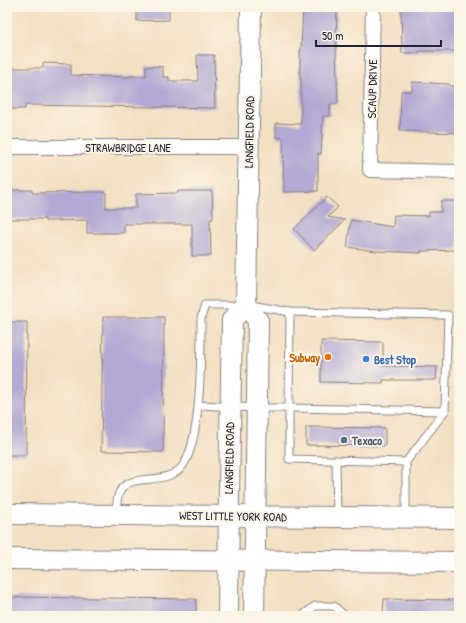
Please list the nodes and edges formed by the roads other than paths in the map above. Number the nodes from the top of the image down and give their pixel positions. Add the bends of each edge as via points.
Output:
1 (251, 7) edge
2 (373, 7) edge
3 (7, 147) edge
4 (249, 147) junction
5 (459, 172) edge
6 (246, 304) junction
7 (290, 312) junction
8 (199, 405) junction
9 (230, 406) junction
10 (257, 408) junction
11 (289, 408) junction
12 (445, 412) junction
13 (336, 460) junction
14 (406, 462) junction
15 (7, 514) edge
16 (116, 515) junction
17 (229, 515) junction
18 (256, 515) junction
19 (337, 517) junction
20 (406, 517) junction
21 (459, 518) edge
22 (7, 559) edge
23 (228, 560) junction
24 (255, 561) junction
25 (459, 562) edge
26 (228, 616) edge
27 (254, 616) edge
28 (302, 616) edge
29 (343, 616) edge

1 - 4 street, LANGFIELD ROAD
2 - 5 street, SCAUP DRIVE via 370,170
3 - 4 street, STRAWBRIDGE LANE
4 - 6 street, LANGFIELD ROAD
6 - 7 lane
6 - 8 lane via 205,305 201,318
6 - 9 street, LANGFIELD ROAD via 232,320
6 - 10 street via 258,321
7 - 11 lane
7 - 12 lane via 448,315
8 - 9 lane
8 - 16 lane via 191,445 181,469 168,476 130,481 118,496
9 - 10 lane
9 - 17 street, LANGFIELD ROAD
10 - 11 lane
10 - 18 street
11 - 12 lane
11 - 13 lane via 289,459
12 - 14 lane
13 - 14 lane
13 - 19 lane
14 - 20 lane
15 - 16 street, WEST LITTLE YORK ROAD
16 - 17 street, WEST LITTLE YORK ROAD
17 - 18 street, WEST LITTLE YORK ROAD
17 - 23 street, LANGFIELD ROAD
18 - 19 street, WEST LITTLE YORK ROAD
18 - 24 street
19 - 20 street, WEST LITTLE YORK ROAD
20 - 21 street, WEST LITTLE YORK ROAD
22 - 23 street
23 - 24 street
23 - 26 street, LANGFIELD ROAD
24 - 25 street
24 - 27 street
28 - 29 lane via 315,606 334,606

